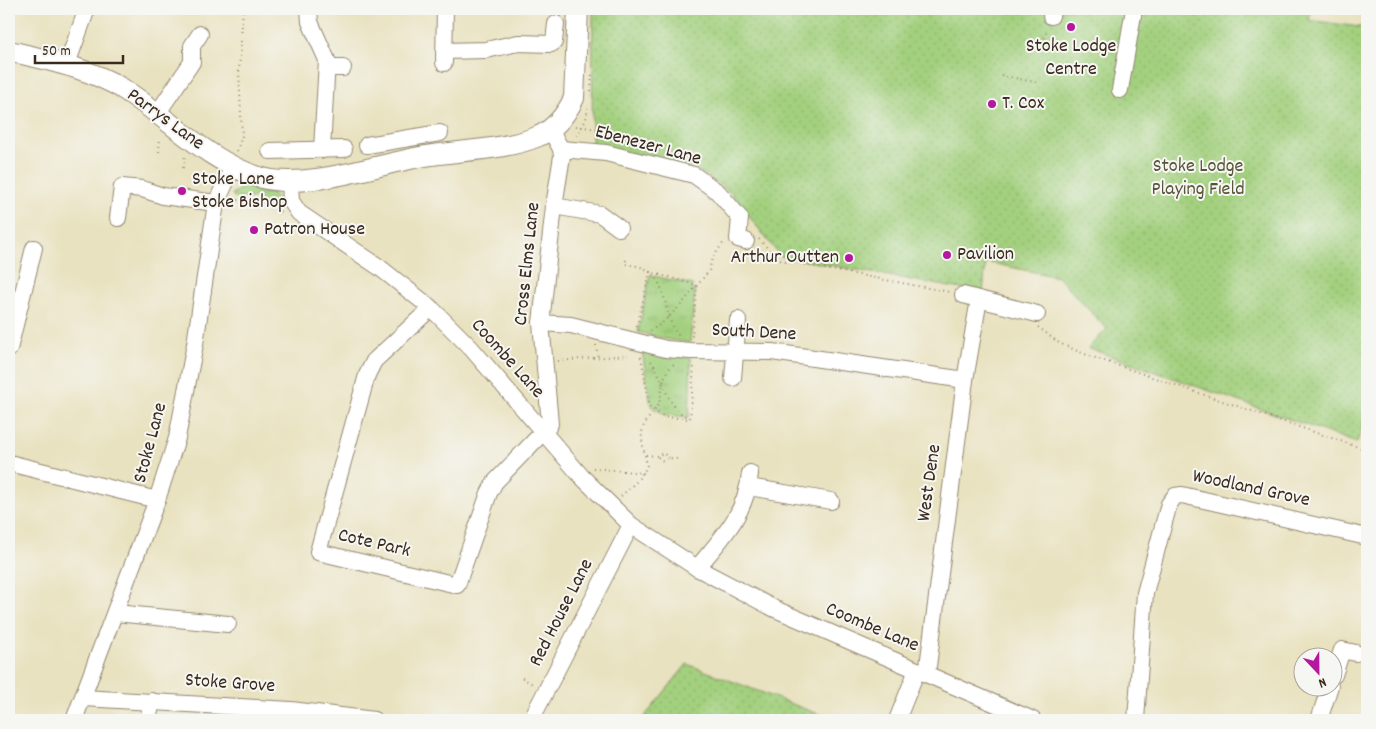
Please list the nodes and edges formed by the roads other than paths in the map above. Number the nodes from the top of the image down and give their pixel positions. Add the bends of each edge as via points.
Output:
1 (86, 9) edge
2 (308, 9) edge
3 (445, 9) edge
4 (578, 9) edge
5 (1134, 9) edge
6 (556, 24) dead end
7 (200, 34) dead end
8 (9, 51) edge
9 (67, 64) junction
10 (1117, 82) dead end
11 (157, 114) junction
12 (554, 126) junction
13 (440, 133) dead end
14 (405, 139) junction
15 (367, 145) dead end
16 (561, 148) junction
17 (344, 149) dead end
18 (322, 150) junction
19 (270, 151) dead end
20 (408, 159) junction
21 (233, 167) junction
22 (290, 182) junction
23 (218, 198) junction
24 (554, 206) junction
25 (118, 218) dead end
26 (619, 228) dead end
27 (746, 241) dead end
28 (34, 248) dead end
29 (431, 308) junction
30 (738, 320) dead end
31 (1037, 320) road end
32 (541, 323) junction
33 (9, 349) edge
34 (736, 350) junction
35 (733, 378) dead end
36 (965, 380) junction
37 (543, 432) junction
38 (9, 463) edge
39 (157, 500) junction
40 (831, 500) dead end
41 (632, 525) junction
42 (1367, 537) edge
43 (697, 568) junction
44 (115, 613) junction
45 (228, 624) dead end
46 (1344, 650) edge
47 (1356, 653) dead end
48 (922, 672) junction
49 (1326, 696) edge
50 (83, 698) junction
51 (152, 701) junction
52 (74, 720) edge
53 (148, 720) edge
54 (374, 720) edge
55 (531, 720) edge
56 (897, 720) edge
57 (1033, 720) edge
58 (1136, 720) edge
59 (1318, 720) edge

1 - 9 street
2 - 18 street via 310,22 327,60 335,68 325,91
3 - 6 street via 444,57 518,43 551,44
4 - 12 main road via 574,98 568,111
5 - 10 street
7 - 11 street via 192,46 192,62
8 - 9 main road, Parrys Lane
9 - 11 main road, Parrys Lane via 122,88
11 - 21 main road, Parrys Lane
12 - 16 street
12 - 20 main road, Parrys Lane via 518,143
13 - 14 street
14 - 15 street
14 - 20 street
16 - 24 street, Cross Elms Lane via 562,163
16 - 27 street, Ebenezer Lane via 606,153 694,175 718,192 740,218 738,239
17 - 18 street
18 - 19 street
20 - 22 main road, Parrys Lane
21 - 22 main road, Parrys Lane via 262,178
21 - 23 street, Stoke Lane
22 - 29 street, Coombe Lane via 295,210 379,267
23 - 25 street via 163,196 122,187
23 - 39 street, Stoke Lane via 179,428
24 - 26 street via 600,214
24 - 32 street, Cross Elms Lane
28 - 33 street
29 - 37 street, Coombe Lane via 471,348
29 - 37 street, Cote Park via 374,362 367,374 318,552 457,585 492,488
30 - 34 street
31 - 36 street, West Dene via 971,297
32 - 34 street, South Dene via 571,325 637,343
32 - 37 street, Cross Elms Lane via 550,424
34 - 35 street
34 - 36 street, South Dene via 772,352
36 - 48 street, West Dene
37 - 41 street, Coombe Lane
38 - 39 street
39 - 44 street, Stoke Lane
40 - 43 street via 813,504 750,480 734,524
41 - 43 street, Coombe Lane
41 - 55 street, Red House Lane
42 - 58 street, Woodland Grove via 1175,496 1169,504 1145,592
43 - 48 street, Coombe Lane via 775,609
44 - 45 street
44 - 50 street, Stoke Lane
46 - 47 street
48 - 56 street, West Dene
48 - 57 street, Coombe Lane
49 - 59 street
50 - 51 street, Stoke Grove
50 - 52 street, Stoke Lane
51 - 53 street
51 - 54 street, Stoke Grove via 291,710

